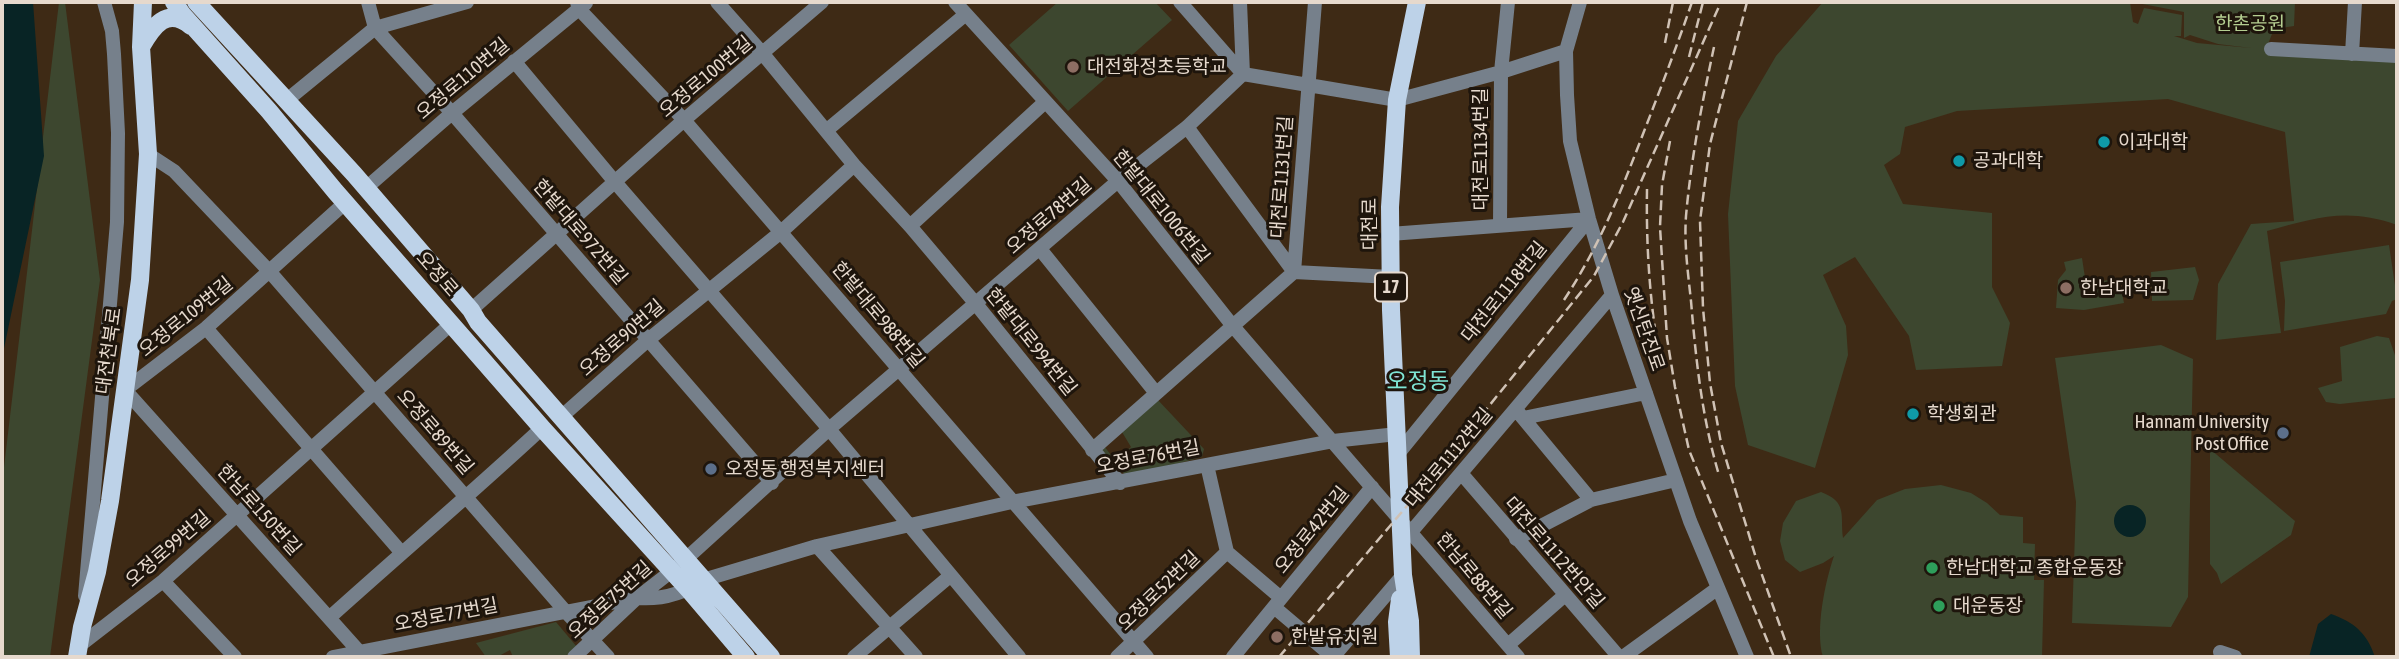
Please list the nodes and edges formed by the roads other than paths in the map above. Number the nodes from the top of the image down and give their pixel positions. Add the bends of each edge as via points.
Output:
1 (104, 2) edge
2 (143, 2) edge
3 (197, 2) edge
4 (368, 2) edge
5 (467, 2) edge
6 (717, 2) edge
7 (822, 2) edge
8 (954, 2) edge
9 (1180, 2) edge
10 (1240, 2) edge
11 (1315, 2) edge
12 (1417, 2) edge
13 (1508, 2) edge
14 (1580, 2) edge
15 (2355, 2) edge
16 (581, 4) edge
17 (175, 6) edge
18 (967, 14) junction
19 (375, 28) junction
20 (202, 36) junction
21 (142, 47) junction
22 (2272, 48) dead end
23 (1566, 51) junction
24 (763, 54) junction
25 (2352, 54) junction
26 (2397, 56) edge
27 (514, 61) junction
28 (1501, 72) junction
29 (1243, 74) junction
30 (1308, 86) junction
31 (287, 100) junction
32 (1397, 100) junction
33 (1045, 102) junction
34 (452, 113) junction
35 (684, 120) junction
36 (1188, 127) junction
37 (827, 130) junction
38 (148, 154) junction
39 (854, 165) junction
40 (1118, 181) junction
41 (615, 182) junction
42 (366, 188) junction
43 (346, 202) junction
44 (1588, 219) junction
45 (1500, 225) junction
46 (911, 226) junction
47 (781, 232) junction
48 (1390, 234) junction
49 (556, 235) junction
50 (1040, 249) junction
51 (270, 272) junction
52 (1294, 272) junction
53 (1391, 276) junction
54 (709, 289) junction
55 (1612, 295) junction
56 (976, 304) junction
57 (471, 310) junction
58 (452, 323) junction
59 (1232, 325) junction
60 (206, 328) junction
61 (648, 340) junction
62 (898, 369) junction
63 (124, 390) junction
64 (375, 392) junction
65 (1156, 393) junction
66 (1646, 393) junction
67 (1520, 413) junction
68 (561, 417) junction
69 (542, 428) junction
70 (829, 429) junction
71 (1397, 435) junction
72 (1334, 441) junction
73 (310, 450) junction
74 (1092, 450) junction
75 (1398, 455) junction
76 (1207, 465) junction
77 (1461, 474) junction
78 (1676, 480) junction
79 (772, 483) junction
80 (1120, 483) junction
81 (1372, 487) junction
82 (93, 489) junction
83 (467, 498) junction
84 (1591, 500) junction
85 (1012, 502) junction
86 (238, 514) junction
87 (909, 526) junction
88 (1406, 526) junction
89 (1516, 540) junction
90 (817, 546) junction
91 (401, 552) junction
92 (1227, 552) junction
93 (678, 565) junction
94 (97, 572) junction
95 (1403, 575) junction
96 (950, 576) junction
97 (163, 581) junction
98 (696, 585) junction
99 (1718, 588) junction
100 (1565, 595) junction
101 (637, 598) junction
102 (1277, 602) junction
103 (566, 612) junction
104 (329, 618) junction
105 (82, 627) junction
106 (890, 628) junction
107 (593, 640) junction
108 (1134, 642) junction
109 (1508, 645) junction
110 (78, 652) edge
111 (2220, 652) dead end
112 (361, 654) edge
113 (235, 657) edge
114 (333, 657) edge
115 (574, 657) edge
116 (608, 657) edge
117 (746, 657) edge
118 (771, 657) edge
119 (854, 657) edge
120 (916, 657) edge
121 (1019, 657) edge
122 (1116, 657) edge
123 (1147, 657) edge
124 (1233, 657) edge
125 (1333, 657) edge
126 (1399, 657) edge
127 (1411, 657) edge
128 (1518, 657) edge
129 (1621, 657) edge
130 (1747, 657) edge
131 (2235, 657) edge

1 - 82 street via 116,80 117,222
2 - 21 main road, 대전천북로
3 - 31 main road, 오정로
4 - 19 street, 한밭대로972번길
5 - 19 street
6 - 24 street, 한밭대로994번길
7 - 24 street, 오정로100번길
8 - 18 street, 한밭대로1006번길
9 - 29 street
10 - 29 street
11 - 30 street
12 - 32 main road, 대전로 / 17
13 - 28 street, 대전로1134번길
14 - 23 street, 옛신탄진로
15 - 25 street
16 - 27 street, 오정로110번길
16 - 35 street, 한밭대로988번길
17 - 20 main road, 오정로
18 - 33 street, 한밭대로1006번길
18 - 37 street
19 - 31 street
19 - 34 street, 한밭대로972번길
20 - 21 main road via 172,17 154,26
20 - 43 main road, 오정로
21 - 38 main road, 대전천북로
22 - 25 street
23 - 28 street
23 - 44 street, 옛신탄진로 via 1570,141
24 - 35 street, 오정로100번길
24 - 37 street, 한밭대로994번길
25 - 26 street
27 - 34 street, 오정로110번길
27 - 41 street
28 - 32 street
28 - 45 street, 대전로1134번길
29 - 30 street
29 - 36 street, 오정로78번길
30 - 32 street
30 - 52 street, 대전로1131번길
31 - 42 main road, 오정로
32 - 48 main road, 대전로 / 17
33 - 40 street, 한밭대로1006번길
33 - 46 street
34 - 42 street, 오정로110번길
34 - 49 street, 한밭대로972번길
35 - 41 street, 오정로100번길
35 - 47 street, 한밭대로988번길
36 - 40 street, 오정로78번길
36 - 52 street, 대전로1131번길
37 - 39 street, 한밭대로994번길
38 - 51 street via 174,172
38 - 63 main road, 대전천북로 via 140,279
39 - 46 street, 한밭대로994번길
39 - 47 street, 오정로90번길
40 - 50 street, 오정로78번길
40 - 59 street, 한밭대로1006번길
41 - 49 street, 오정로100번길
41 - 54 street
42 - 57 main road, 오정로
43 - 51 street, 오정로109번길
43 - 58 main road, 오정로
44 - 45 street, 대전로1134번길
44 - 55 street, 옛신탄진로
44 - 75 street, 대전로1118번길
45 - 48 street, 대전로1134번길
46 - 56 street, 한밭대로994번길
47 - 54 street, 오정로90번길
47 - 62 street, 한밭대로988번길
48 - 53 main road, 대전로 / 17
49 - 57 street, 오정로100번길
49 - 61 street, 한밭대로972번길
50 - 56 street, 오정로78번길
50 - 65 street
51 - 60 street, 오정로109번길
51 - 64 street
52 - 53 street
52 - 59 street
53 - 71 main road, 대전로 / 17
54 - 61 street, 오정로90번길
54 - 70 street
55 - 66 street, 옛신탄진로
55 - 67 street, 대전로1112번길
56 - 62 street, 오정로78번길
56 - 74 street, 한밭대로994번길
57 - 68 main road, 오정로
58 - 64 street, 오정로99번길
58 - 69 main road, 오정로
59 - 65 street
59 - 72 street, 한밭대로1006번길
60 - 63 street, 오정로109번길
60 - 73 street
61 - 68 street, 오정로90번길
61 - 79 street, 한밭대로972번길
62 - 70 street, 오정로78번길
62 - 85 street, 한밭대로988번길
63 - 86 street, 한남로150번길
63 - 94 main road, 대전천북로
64 - 73 street, 오정로99번길
64 - 83 street, 오정로89번길
65 - 74 street
66 - 67 street, 대전로1112번길
66 - 78 street, 옛신탄진로
67 - 77 street, 대전로1112번길
67 - 84 street, 대전로1112번길
68 - 93 main road, 오정로
69 - 83 street, 오정로89번길
69 - 93 main road, 오정로
70 - 79 street, 오정로78번길
70 - 87 street
71 - 72 street, 오정로76번길
71 - 75 main road, 대전로 / 17
72 - 76 street, 오정로76번길
72 - 81 street, 한밭대로1006번길
73 - 86 street, 오정로99번길
73 - 91 street
74 - 80 street, 한밭대로994번길
75 - 88 main road, 대전로 / 17
76 - 80 street, 오정로76번길
76 - 92 street
77 - 88 street, 대전로1112번길
77 - 89 street, 대전로1112번안길
78 - 84 street
78 - 99 street, 옛신탄진로
79 - 93 street, 오정로78번길
80 - 85 street, 오정로76번길
81 - 88 street, 한남로88번길
81 - 102 street, 오정로42번길
82 - 94 street
82 - 105 street
83 - 91 street, 오정로89번길
83 - 103 street
84 - 89 street
85 - 87 street, 오정로76번길
85 - 108 street, 한밭대로988번길
86 - 97 street, 오정로99번길
86 - 104 street, 한남로150번길
87 - 90 street, 오정로76번길
87 - 96 street
88 - 95 main road, 대전로 / 17
88 - 109 street, 한남로88번길
89 - 100 street, 대전로1112번안길
90 - 98 street, 오정로76번길
90 - 106 street
91 - 104 street, 오정로89번길
92 - 102 street, 오정로42번길
92 - 108 street, 오정로52번길
93 - 98 main road, 오정로
93 - 101 street, 오정로75번길
94 - 105 main road, 대전천북로
95 - 125 street
95 - 126 main road, 대전로 / 17 via 1397,622
95 - 127 main road, 대전로 / 17
96 - 106 street
96 - 121 street
97 - 110 street, 오정로99번길
97 - 113 street
98 - 101 street, 오정로76번길 via 654,599
98 - 117 main road, 오정로
98 - 118 main road, 오정로
99 - 129 street, 대전로1112번안길
99 - 130 street, 옛신탄진로
100 - 109 street
100 - 129 street, 대전로1112번안길
101 - 103 street, 오정로77번길
101 - 107 street, 오정로75번길
102 - 124 street, 오정로42번길
102 - 125 street
103 - 107 street
103 - 112 street, 오정로77번길
104 - 112 street, 한남로150번길
105 - 110 main road, 대전천북로
106 - 119 street
106 - 120 street
107 - 115 street, 오정로75번길
107 - 116 street
108 - 122 street, 오정로52번길
108 - 123 street, 한밭대로988번길
109 - 128 street, 한남로88번길
111 - 131 street
112 - 114 street, 오정로77번길

